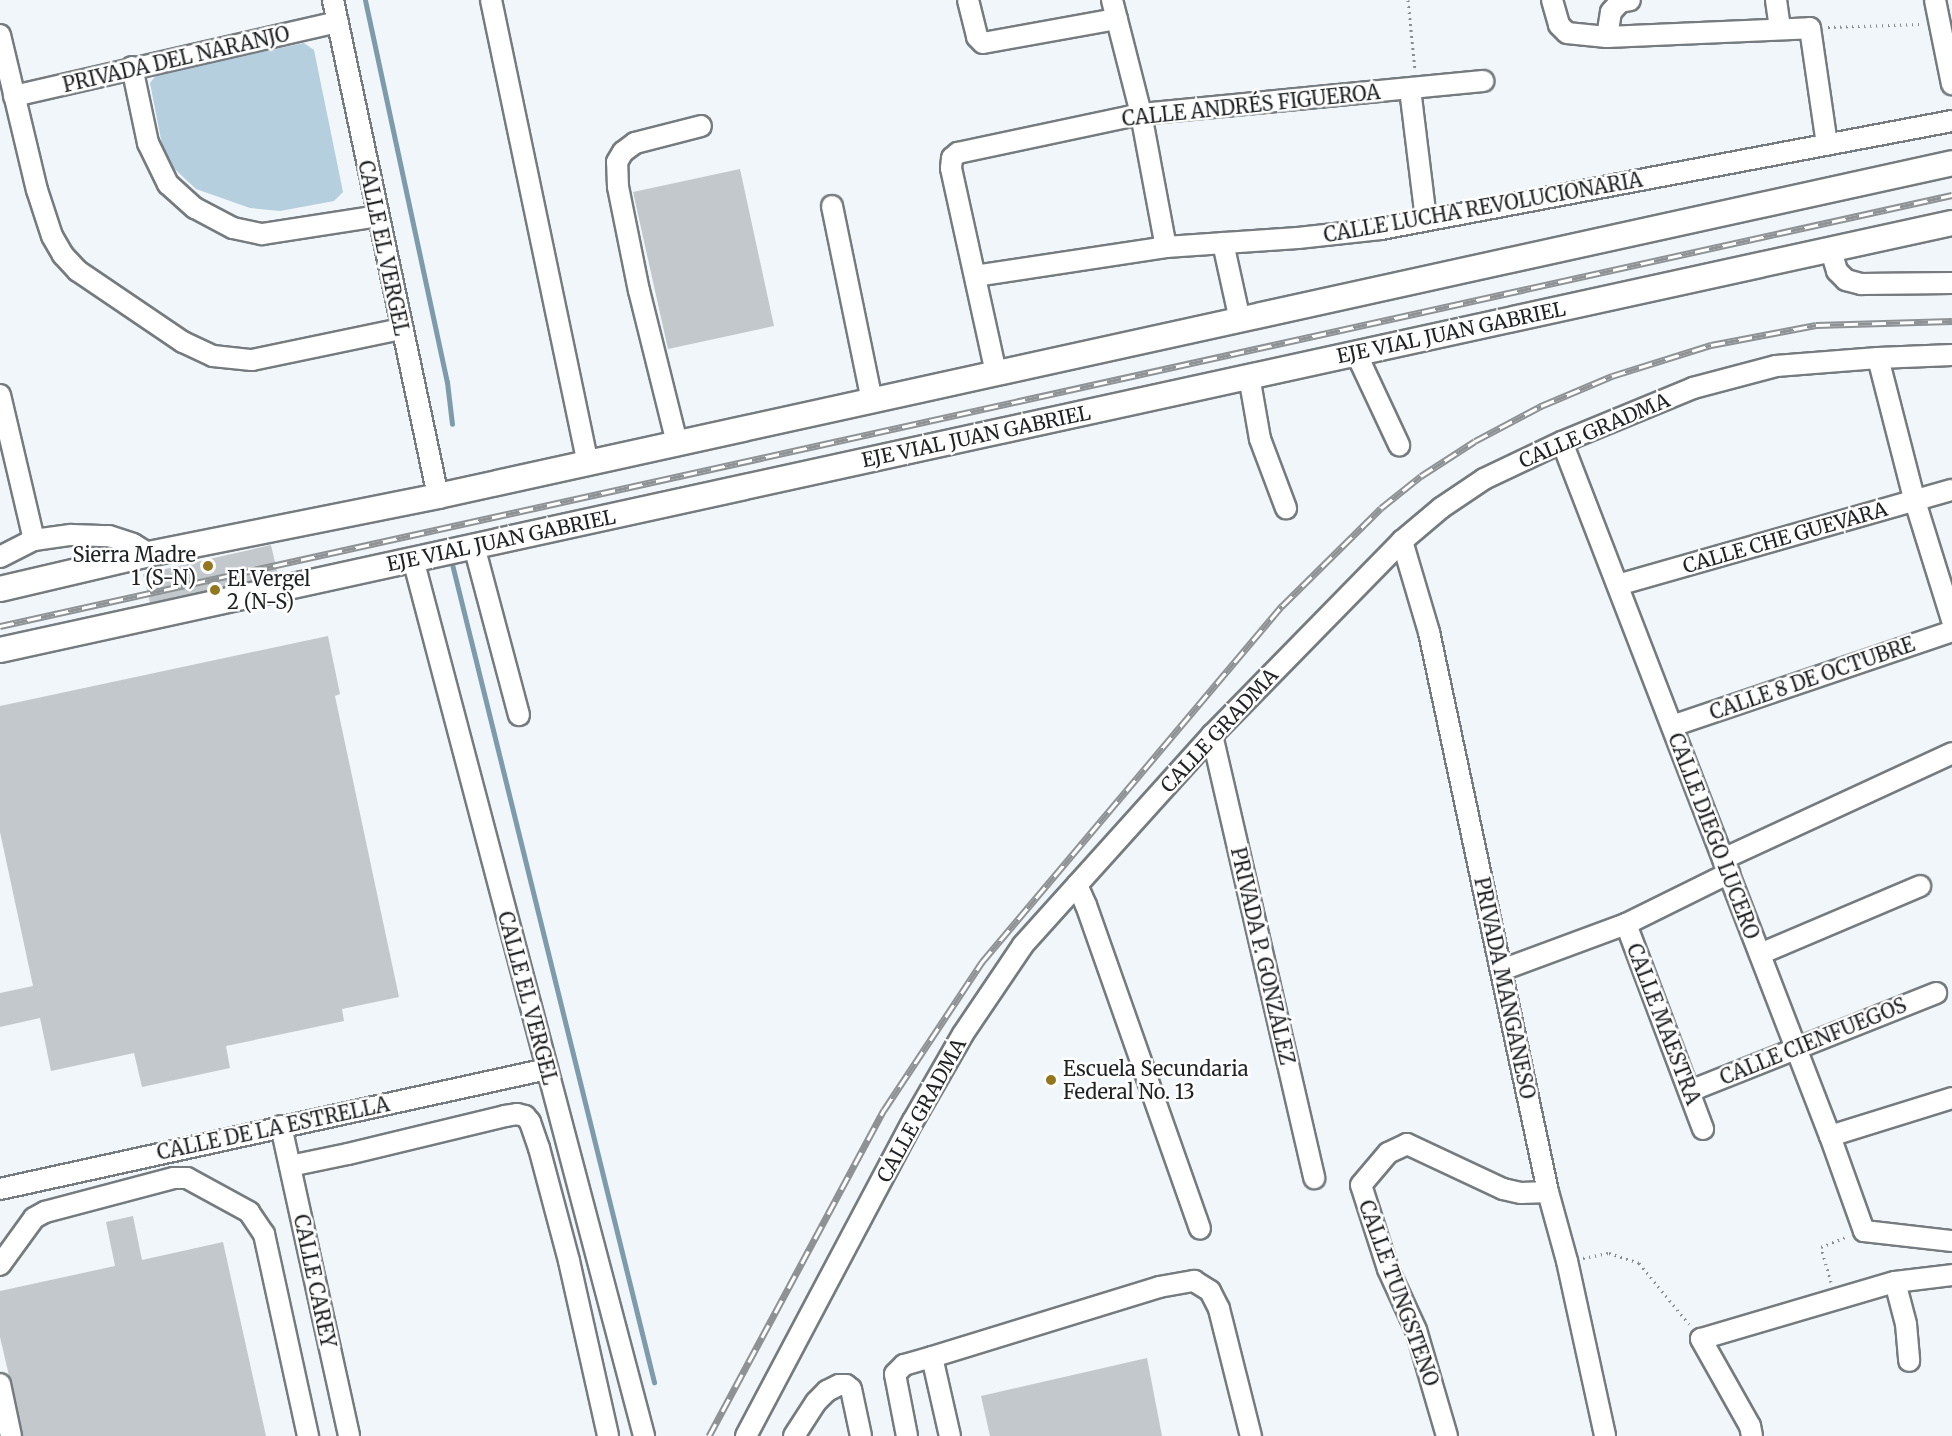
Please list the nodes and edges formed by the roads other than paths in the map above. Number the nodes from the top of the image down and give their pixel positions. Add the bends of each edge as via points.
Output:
1 (333, 0) edge
2 (491, 0) edge
3 (968, 0) edge
4 (1552, 0) edge
5 (1776, 0) edge
6 (1935, 0) edge
7 (1625, 1) edge
8 (1114, 9) edge
9 (338, 22) junction
10 (1780, 28) junction
11 (0, 35) edge
12 (1607, 37) junction
13 (132, 67) junction
14 (1483, 81) dead end
15 (1952, 84) edge
16 (1410, 89) junction
17 (14, 96) junction
18 (1141, 114) junction
19 (1952, 121) edge
20 (701, 126) dead end
21 (1827, 145) junction
22 (1952, 163) edge
23 (832, 206) dead end
24 (378, 216) junction
25 (1426, 220) junction
26 (1952, 223) edge
27 (1223, 243) junction
28 (1166, 247) junction
29 (1831, 251) junction
30 (975, 276) junction
31 (1952, 283) edge
32 (1240, 320) junction
33 (401, 329) junction
34 (1356, 352) junction
35 (1952, 356) edge
36 (1878, 357) junction
37 (996, 373) junction
38 (1249, 376) junction
39 (0, 395) edge
40 (872, 400) junction
41 (1562, 442) junction
42 (677, 443) junction
43 (1399, 445) dead end
44 (588, 463) junction
45 (1952, 490) edge
46 (438, 496) junction
47 (1914, 498) junction
48 (1286, 508) dead end
49 (34, 540) junction
50 (1402, 541) junction
51 (474, 546) junction
52 (149, 554) junction
53 (0, 557) edge
54 (413, 559) junction
55 (1618, 585) junction
56 (0, 589) edge
57 (1952, 620) edge
58 (1952, 631) edge
59 (0, 651) edge
60 (519, 715) dead end
61 (1672, 726) junction
62 (1212, 735) junction
63 (1952, 753) edge
64 (1726, 866) junction
65 (1077, 885) junction
66 (1920, 886) dead end
67 (1626, 924) junction
68 (1760, 954) junction
69 (1502, 970) junction
70 (1936, 993) dead end
71 (1795, 1047) junction
72 (547, 1069) junction
73 (1689, 1091) junction
74 (1952, 1098) edge
75 (281, 1126) junction
76 (1703, 1129) dead end
77 (1830, 1136) junction
78 (290, 1166) junction
79 (1314, 1178) dead end
80 (0, 1189) edge
81 (1548, 1192) junction
82 (1200, 1228) dead end
83 (1952, 1241) edge
84 (0, 1265) edge
85 (1952, 1275) edge
86 (1895, 1282) junction
87 (933, 1357) junction
88 (1909, 1361) dead end
89 (0, 1384) edge
90 (11, 1436) edge
91 (308, 1436) edge
92 (349, 1436) edge
93 (608, 1436) edge
94 (644, 1436) edge
95 (746, 1436) edge
96 (794, 1436) edge
97 (861, 1436) edge
98 (907, 1436) edge
99 (950, 1436) edge
100 (1251, 1436) edge
101 (1447, 1436) edge
102 (1605, 1436) edge
103 (1752, 1436) edge

1 - 9 street, CALLE EL VERGEL
2 - 44 street
3 - 8 street via 977,37 983,43
4 - 12 street via 1559,25 1567,33
5 - 10 street
6 - 15 street
7 - 12 street via 1611,12
8 - 18 street
9 - 13 street, PRIVADA DEL NARANJO
9 - 24 street, CALLE EL VERGEL
10 - 12 street
10 - 21 street via 1810,28
11 - 17 street
13 - 17 street, PRIVADA DEL NARANJO
13 - 24 street via 148,143 168,184 195,208 233,228 262,234
14 - 16 street, CALLE ANDRÉS FIGUEROA
16 - 18 street, CALLE ANDRÉS FIGUEROA
16 - 25 street
17 - 33 street via 37,190 52,236 63,255 78,271 183,342 213,356 252,360
18 - 28 street
18 - 30 street, CALLE ANDRÉS FIGUEROA via 965,150 952,158
19 - 21 street, CALLE LUCHA REVOLUCIONARIA
20 - 42 street via 635,143 617,162 618,187 639,291
21 - 25 street, CALLE LUCHA REVOLUCIONARIA
22 - 32 main road
23 - 40 street
24 - 33 street, CALLE EL VERGEL
25 - 27 street, CALLE LUCHA REVOLUCIONARIA via 1381,229
26 - 29 main road, EJE VIAL JUAN GABRIEL
27 - 28 street, CALLE LUCHA REVOLUCIONARIA
27 - 32 street
28 - 30 street, CALLE LUCHA REVOLUCIONARIA
29 - 31 street via 1837,271 1846,280 1861,284
29 - 34 main road, EJE VIAL JUAN GABRIEL
30 - 37 street
32 - 37 main road
33 - 46 street, CALLE EL VERGEL
34 - 38 main road, EJE VIAL JUAN GABRIEL
34 - 43 street
35 - 36 street, CALLE GRADMA
36 - 41 street, CALLE GRADMA via 1776,366 1693,388
36 - 47 street
37 - 40 main road
38 - 48 street via 1260,439
38 - 51 main road, EJE VIAL JUAN GABRIEL
39 - 49 street
40 - 42 main road
41 - 50 street, CALLE GRADMA via 1484,479
41 - 55 street, CALLE DIEGO LUCERO
42 - 44 main road
44 - 46 main road
45 - 47 street, CALLE CHE GUEVARA
46 - 52 main road
47 - 55 street, CALLE CHE GUEVARA
47 - 57 street
49 - 52 street via 109,536
49 - 53 street
50 - 62 street, CALLE GRADMA
50 - 69 street, PRIVADA MANGANESO via 1429,632
51 - 54 main road, EJE VIAL JUAN GABRIEL
51 - 60 street
52 - 56 main road
54 - 59 main road, EJE VIAL JUAN GABRIEL
54 - 72 street, CALLE EL VERGEL
55 - 61 street, CALLE DIEGO LUCERO
58 - 61 street, CALLE 8 DE OCTUBRE
61 - 64 street, CALLE DIEGO LUCERO
62 - 65 street, CALLE GRADMA
62 - 79 street, PRIVADA P. GONZÁLEZ
63 - 64 street, CALLE MAESTRA
64 - 67 street, CALLE MAESTRA
64 - 68 street, CALLE DIEGO LUCERO
65 - 82 street
65 - 95 street, CALLE GRADMA via 1023,945 963,1034
66 - 68 street
67 - 69 street
67 - 73 street, CALLE MAESTRA
68 - 71 street, CALLE DIEGO LUCERO
69 - 81 street, PRIVADA MANGANESO
70 - 71 street, CALLE CIENFUEGOS
71 - 73 street, CALLE CIENFUEGOS
71 - 77 street, CALLE DIEGO LUCERO
72 - 75 street, CALLE DE LA ESTRELLA
72 - 94 street, CALLE EL VERGEL
73 - 76 street, CALLE MAESTRA
74 - 77 street
75 - 78 street, CALLE CAREY
75 - 80 street, CALLE DE LA ESTRELLA
77 - 83 street, CALLE DIEGO LUCERO via 1864,1231
78 - 92 street, CALLE CAREY
78 - 93 street via 505,1116 525,1116 539,1148 569,1261
81 - 101 street, CALLE TUNGSTENO via 1503,1189 1407,1144 1388,1153 1361,1185 1388,1269 1416,1330
81 - 102 street, PRIVADA MANGANESO
84 - 91 street via 34,1218 45,1212 174,1178 187,1178 249,1212 264,1234
85 - 86 street
86 - 88 street via 1906,1324
86 - 103 street via 1701,1339
87 - 98 street via 898,1368 895,1383
87 - 99 street
87 - 100 street via 1159,1287 1194,1281 1210,1291 1219,1309
89 - 90 street
96 - 97 street via 816,1402 839,1385 851,1389

